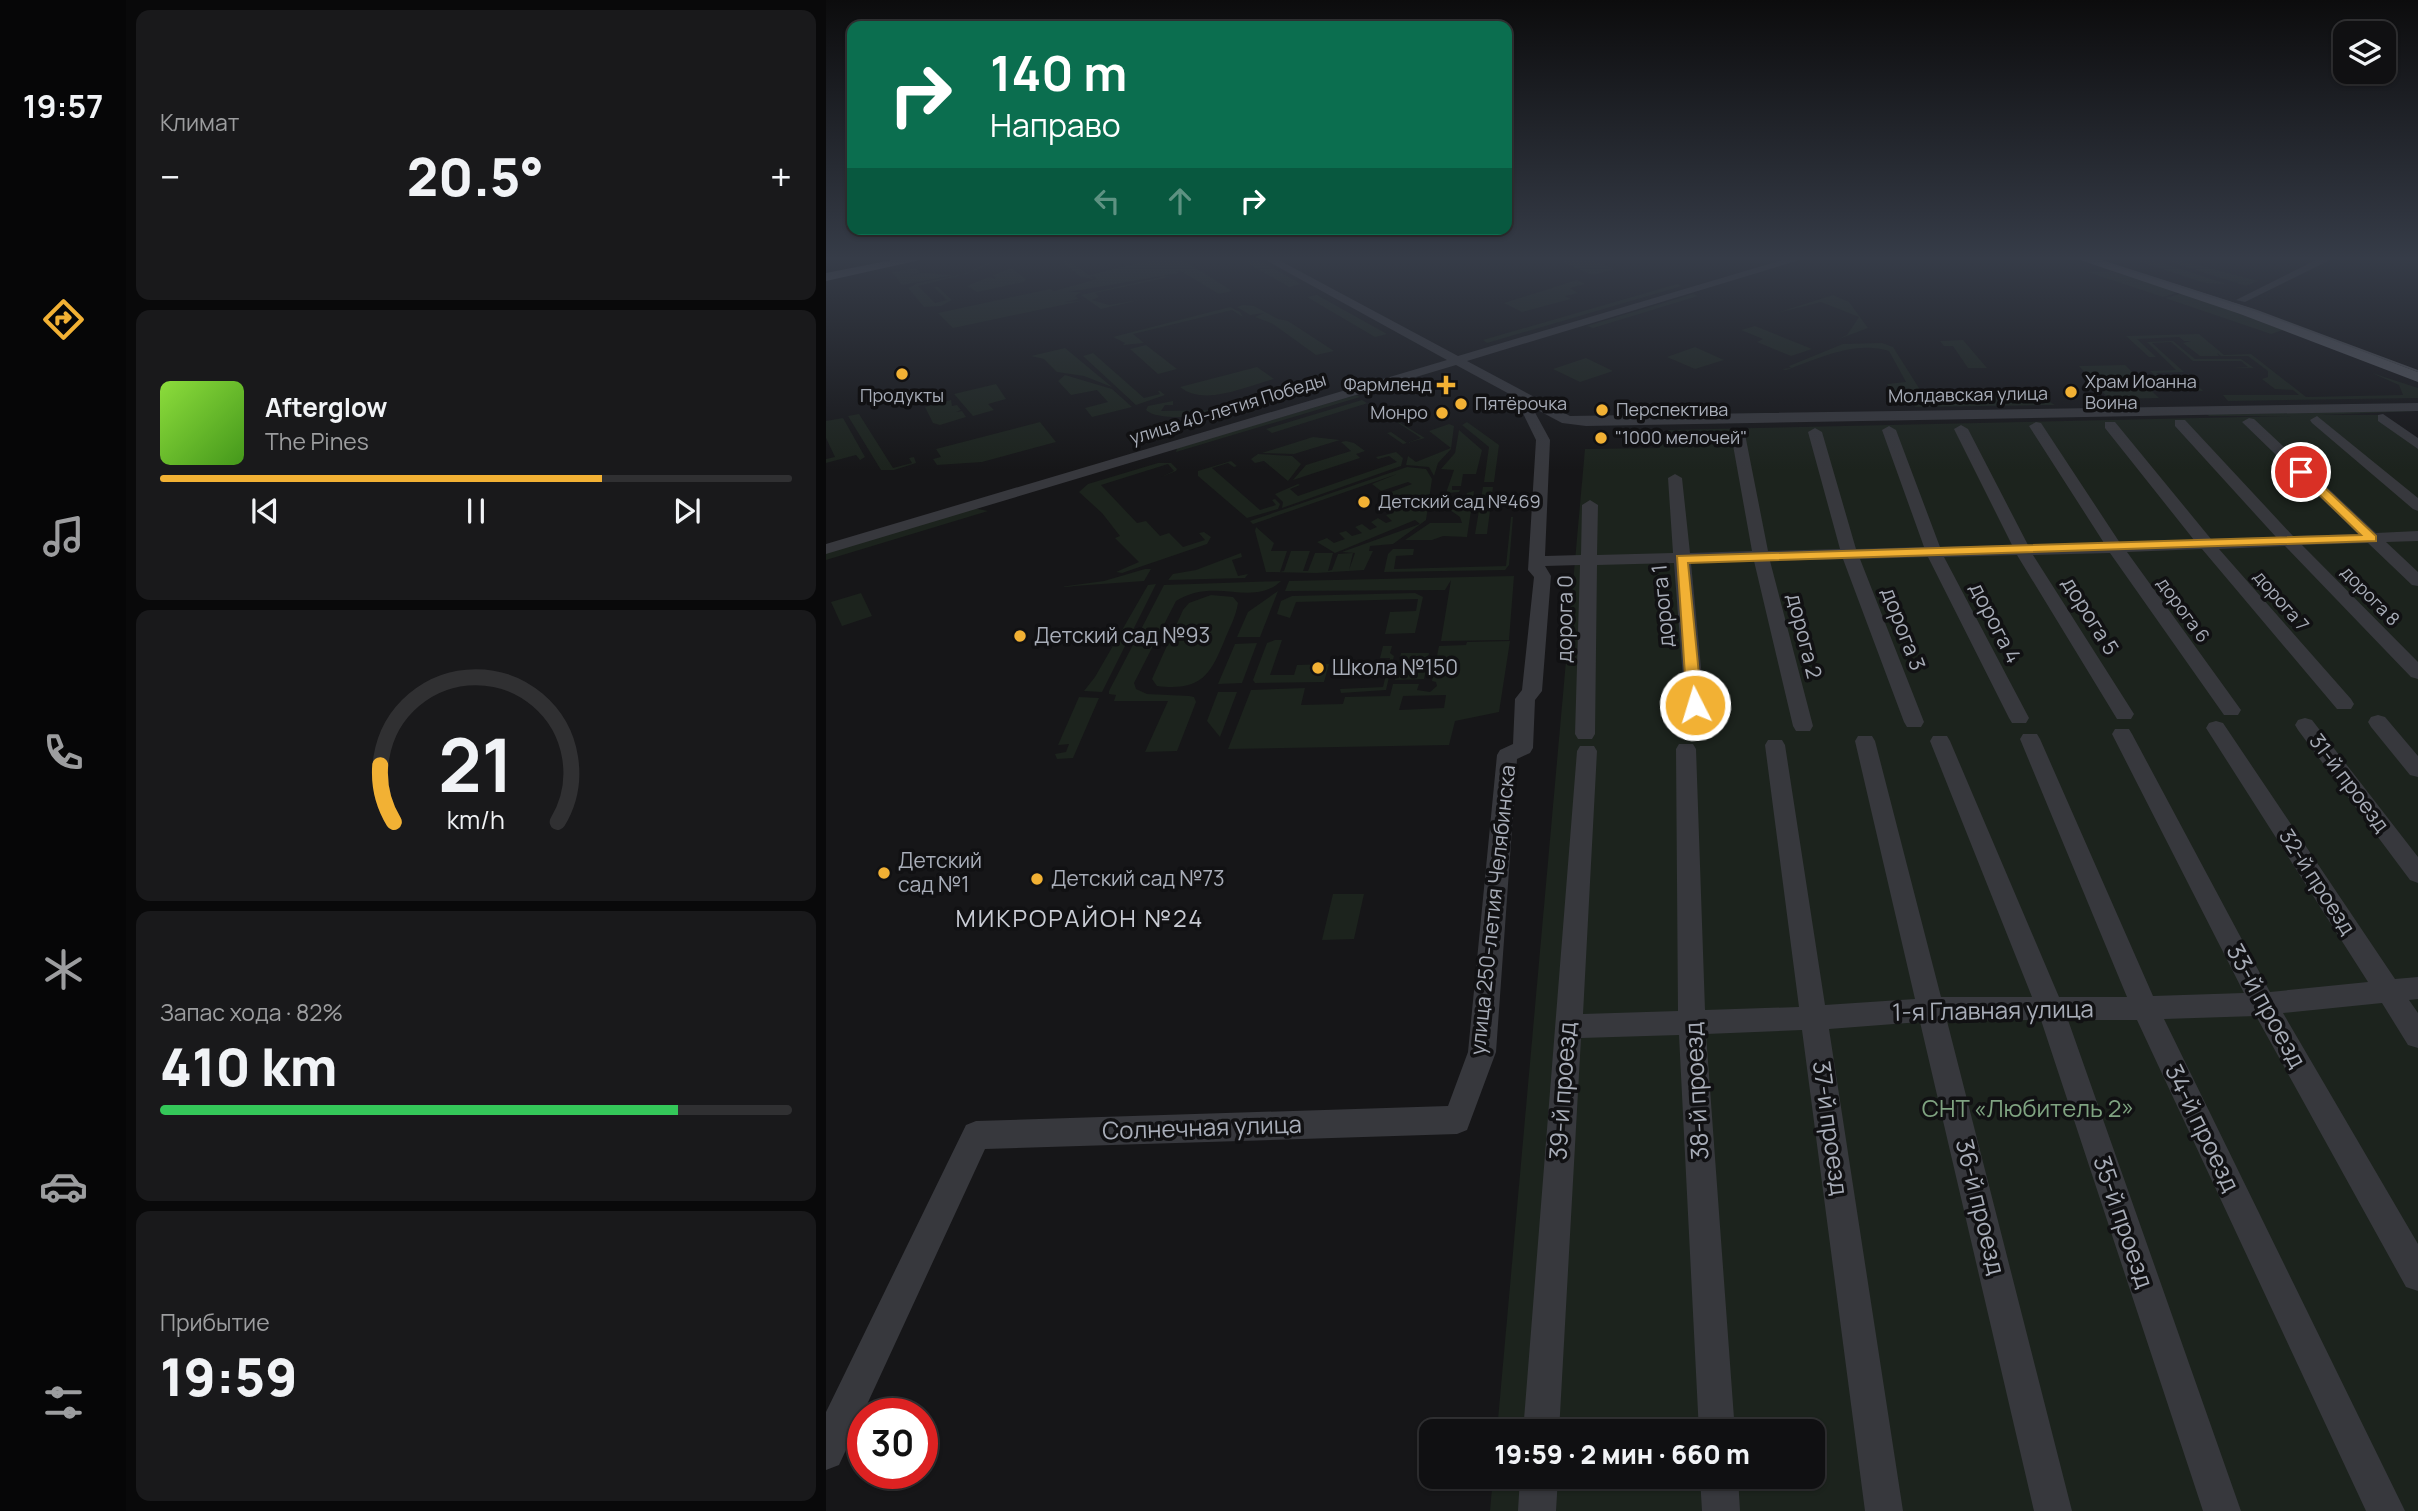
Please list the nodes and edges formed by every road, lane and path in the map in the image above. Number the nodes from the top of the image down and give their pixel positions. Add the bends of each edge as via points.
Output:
1 (1396, 329) edge
2 (1560, 329) edge
3 (2291, 329) edge
4 (2319, 329) edge
5 (1454, 360) junction
6 (2418, 365) edge
7 (2418, 377) edge
8 (1521, 397) junction
9 (2418, 407) edge
10 (2383, 418) dead end
11 (1561, 419) junction
12 (2317, 420) dead end
13 (2249, 422) dead end
14 (2180, 423) dead end
15 (2110, 425) dead end
16 (2036, 426) dead end
17 (1961, 429) dead end
18 (1889, 430) dead end
19 (1540, 432) junction
20 (1815, 432) dead end
21 (1738, 434) dead end
22 (2418, 444) edge
23 (1675, 478) dead end
24 (1590, 505) dead end
25 (2418, 506) edge
26 (906, 522) junction
27 (2418, 536) edge
28 (2371, 538) junction
29 (2289, 541) junction
30 (826, 543) edge
31 (2206, 544) junction
32 (2115, 548) junction
33 (826, 549) edge
34 (2022, 550) junction
35 (1934, 553) junction
36 (1850, 555) junction
37 (1761, 557) junction
38 (1682, 559) junction
39 (1537, 561) junction
40 (1589, 562) junction
41 (2418, 581) edge
42 (2418, 673) edge
43 (2344, 704) dead end
44 (2224, 719) joint
45 (1913, 722) dead end
46 (2378, 722) dead end
47 (2123, 724) joint
48 (2305, 725) dead end
49 (1803, 726) dead end
50 (2024, 728) joint
51 (1692, 740) joint
52 (1865, 741) dead end
53 (1940, 741) dead end
54 (1586, 742) joint
55 (1776, 745) dead end
56 (2418, 770) edge
57 (2418, 873) edge
58 (2418, 988) edge
59 (2388, 989) junction
60 (2263, 1003) junction
61 (2050, 1008) junction
62 (2145, 1008) junction
63 (1932, 1009) junction
64 (1815, 1018) junction
65 (1692, 1021) junction
66 (1567, 1027) junction
67 (2418, 1036) edge
68 (1429, 1121) joint
69 (2418, 1275) edge
70 (1542, 1419) edge
71 (1716, 1419) edge
72 (826, 1452) edge
73 (1538, 1489) edge
74 (1720, 1489) edge
75 (1536, 1511) edge
76 (1721, 1511) edge
77 (1884, 1511) edge
78 (2053, 1511) edge
79 (2222, 1511) edge
80 (2386, 1511) edge

1 - 5 street
2 - 5 street, улица 40-летия Победы
3 - 7 main road
4 - 6 main road
5 - 8 street
5 - 26 street, улица 40-летия Победы
8 - 11 street
8 - 19 street, улица 250-летия Челябинска
9 - 11 street, Молдавская улица via 1598,422
10 - 22 street
11 - 19 street
12 - 25 street
13 - 28 street
14 - 29 street, дорога 8
15 - 31 street, дорога 7
16 - 32 street, дорога 6
17 - 34 street, дорога 5
18 - 35 street, дорога 4
19 - 39 street, улица 250-летия Челябинска
20 - 36 street, дорога 3
21 - 37 street, дорога 2
23 - 38 street, дорога 1
24 - 40 street, дорога 0
26 - 30 street, улица 40-летия Победы
26 - 33 street, улица 40-летия Победы
27 - 28 street
28 - 29 street
28 - 41 street
29 - 31 street
29 - 42 street, дорога 8
31 - 32 street
31 - 43 street, дорога 7
32 - 34 street
32 - 44 street, дорога 6
34 - 35 street
34 - 47 street, дорога 5
35 - 36 street
35 - 50 street, дорога 4
36 - 37 street
36 - 45 street, дорога 3
37 - 38 street
37 - 49 street, дорога 2
38 - 40 street
38 - 51 street, дорога 1
39 - 40 street
39 - 68 street, улица 250-летия Челябинска via 1536,570 1544,576 1532,691 1525,699 1522,748 1507,755 1482,1052 1457,1120
40 - 54 street, дорога 0
44 - 59 street, 32-й проезд
46 - 56 street
47 - 60 street, 33-й проезд
48 - 57 street, 31-й проезд
50 - 62 street, 34-й проезд
51 - 65 street, 38-й проезд
52 - 63 street, 36-й проезд
53 - 61 street, 35-й проезд
54 - 66 street, 39-й проезд
55 - 64 street, 37-й проезд
58 - 59 street, 1-я Главная улица
59 - 60 street, 1-я Главная улица
59 - 67 street, 32-й проезд
60 - 62 street, 1-я Главная улица
60 - 69 street, 33-й проезд
61 - 62 street, 1-я Главная улица
61 - 63 street, 1-я Главная улица
61 - 79 street, 35-й проезд
62 - 80 street, 34-й проезд
63 - 64 street, 1-я Главная улица
63 - 78 street, 36-й проезд
64 - 65 street, 1-я Главная улица
64 - 77 street, 37-й проезд
65 - 66 street, 1-я Главная улица
65 - 71 street, 38-й проезд
66 - 70 street, 39-й проезд
68 - 72 street, Солнечная улица via 976,1135
73 - 75 street
74 - 76 street

